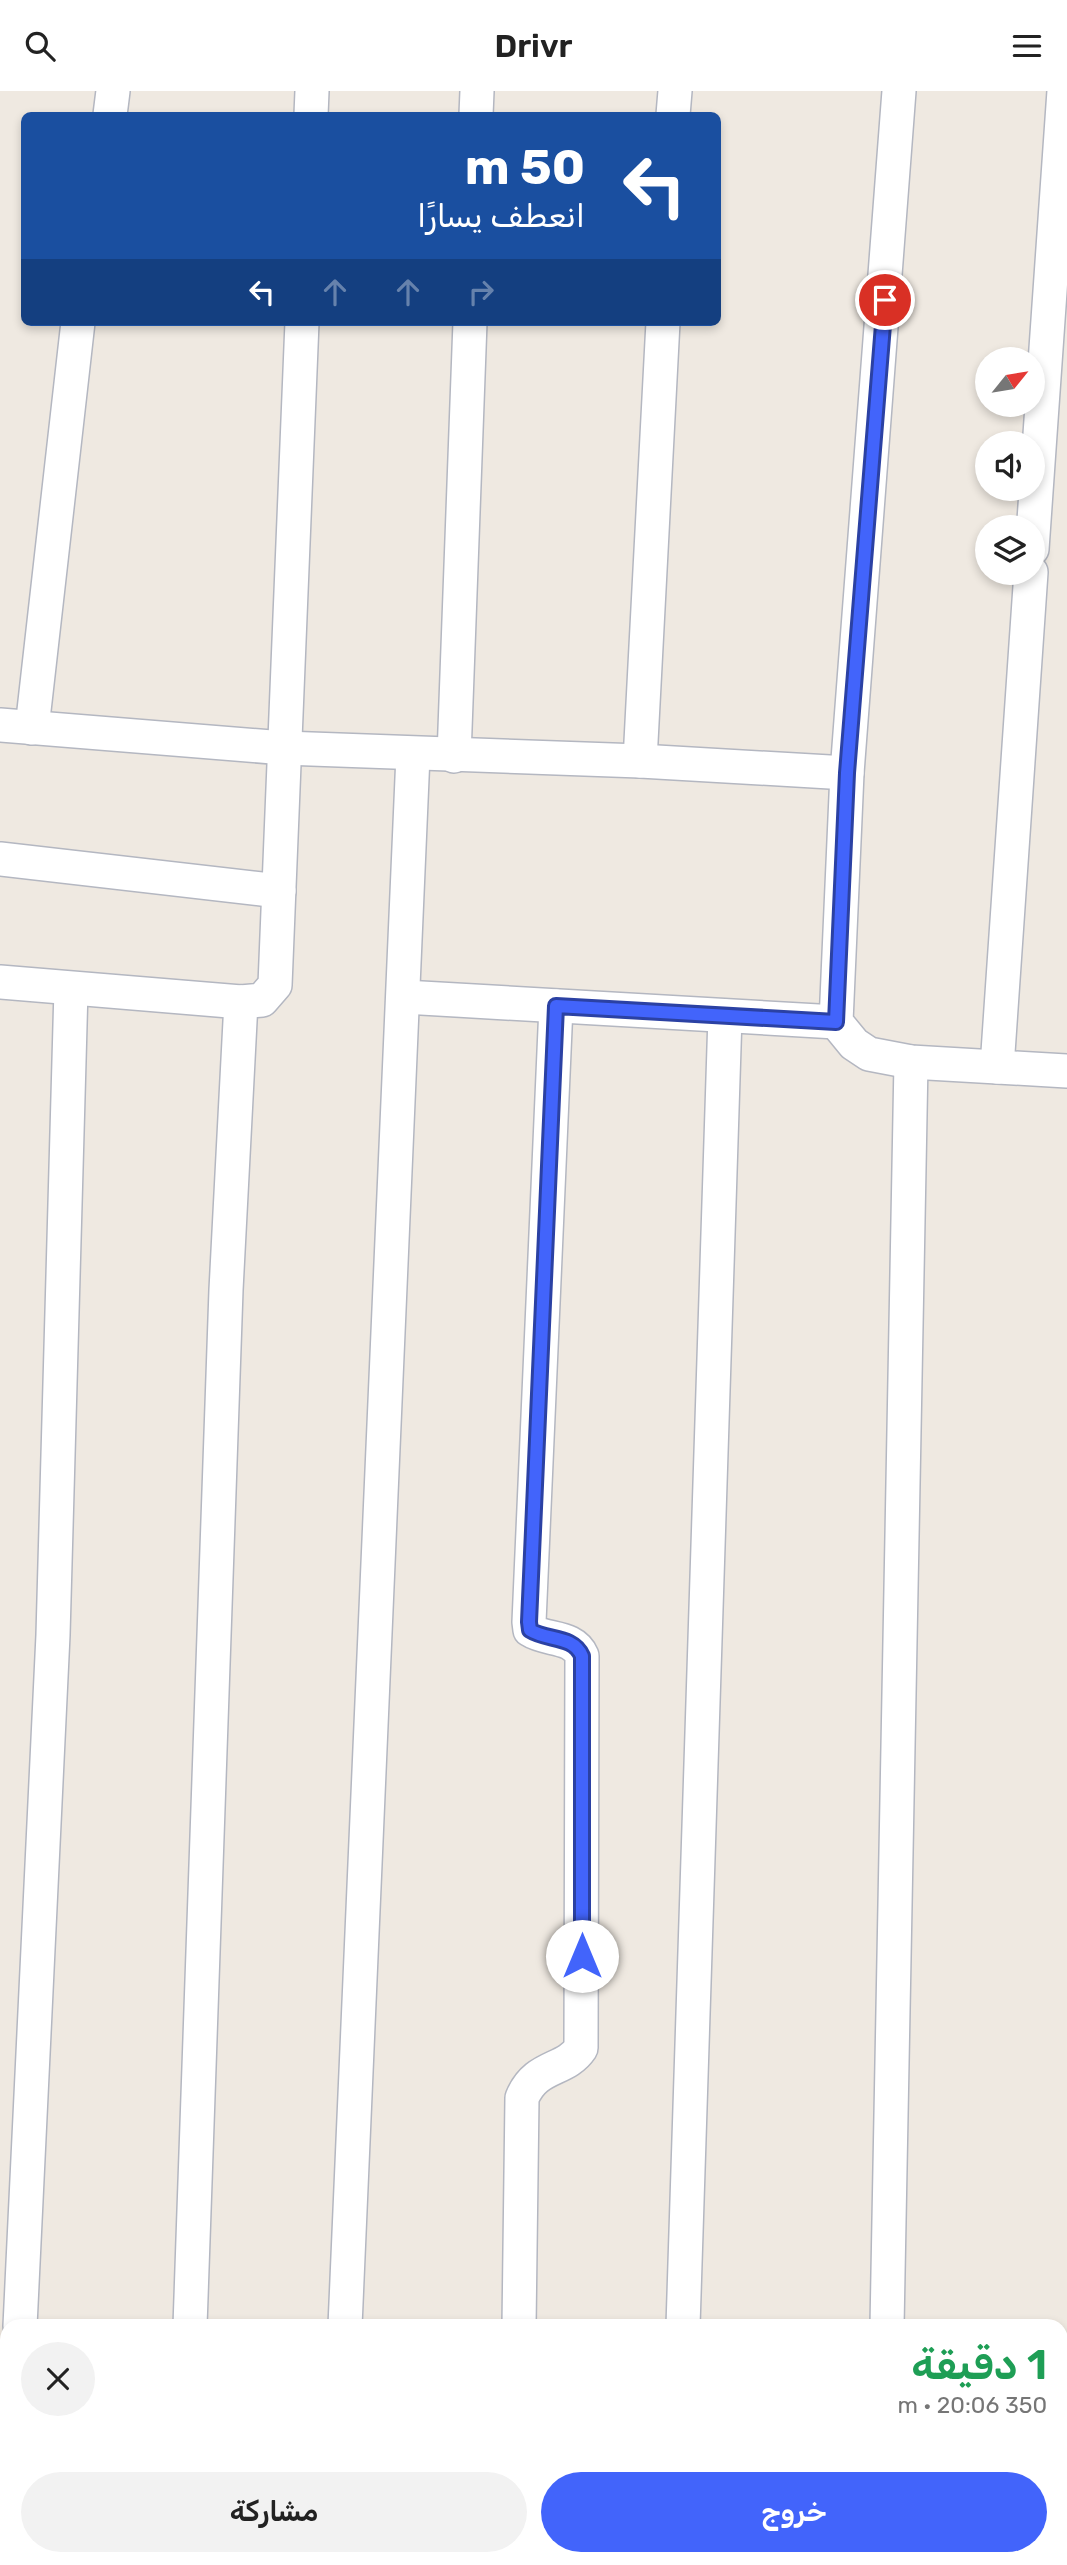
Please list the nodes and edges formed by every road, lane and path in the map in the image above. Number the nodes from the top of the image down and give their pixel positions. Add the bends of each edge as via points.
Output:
1 (113, 91) edge
2 (312, 91) edge
3 (477, 91) edge
4 (674, 91) edge
5 (899, 91) edge
6 (1064, 91) edge
7 (110, 112) edge
8 (311, 112) edge
9 (476, 112) edge
10 (673, 112) edge
11 (77, 326) edge
12 (302, 326) edge
13 (470, 326) edge
14 (663, 326) edge
15 (1034, 515) edge
16 (1030, 585) edge
17 (16, 726) edge
18 (284, 748) junction
19 (413, 755) junction
20 (454, 756) junction
21 (640, 761) junction
22 (847, 773) junction
23 (0, 859) edge
24 (279, 891) junction
25 (0, 982) edge
26 (71, 989) junction
27 (404, 997) junction
28 (241, 1002) junction
29 (556, 1006) junction
30 (725, 1016) junction
31 (836, 1022) junction
32 (911, 1062) junction
33 (997, 1067) junction
34 (1067, 1071) edge
35 (20, 2319) edge
36 (190, 2319) edge
37 (345, 2319) edge
38 (519, 2319) edge
39 (683, 2319) edge
40 (887, 2319) edge

1 - 7 street
2 - 8 street
3 - 9 street
4 - 10 street
5 - 22 street
6 - 15 street
11 - 17 street
12 - 18 street
13 - 20 street
14 - 21 street
16 - 33 street
17 - 18 street
18 - 19 street
18 - 24 street
19 - 20 street
19 - 27 street
20 - 21 street
21 - 22 street
22 - 31 street
23 - 24 street
24 - 28 street via 275,985 262,1000
25 - 26 street
26 - 28 street
26 - 35 street via 53,1635
27 - 29 street
27 - 37 street
28 - 36 street via 226,1290
29 - 30 street
29 - 38 street via 529,1622 537,1635 568,1642 582,1656 581,2047 576,2055 536,2076 522,2098
30 - 31 street
30 - 39 street
31 - 32 street via 869,1054
32 - 33 street
32 - 40 street
33 - 34 street

